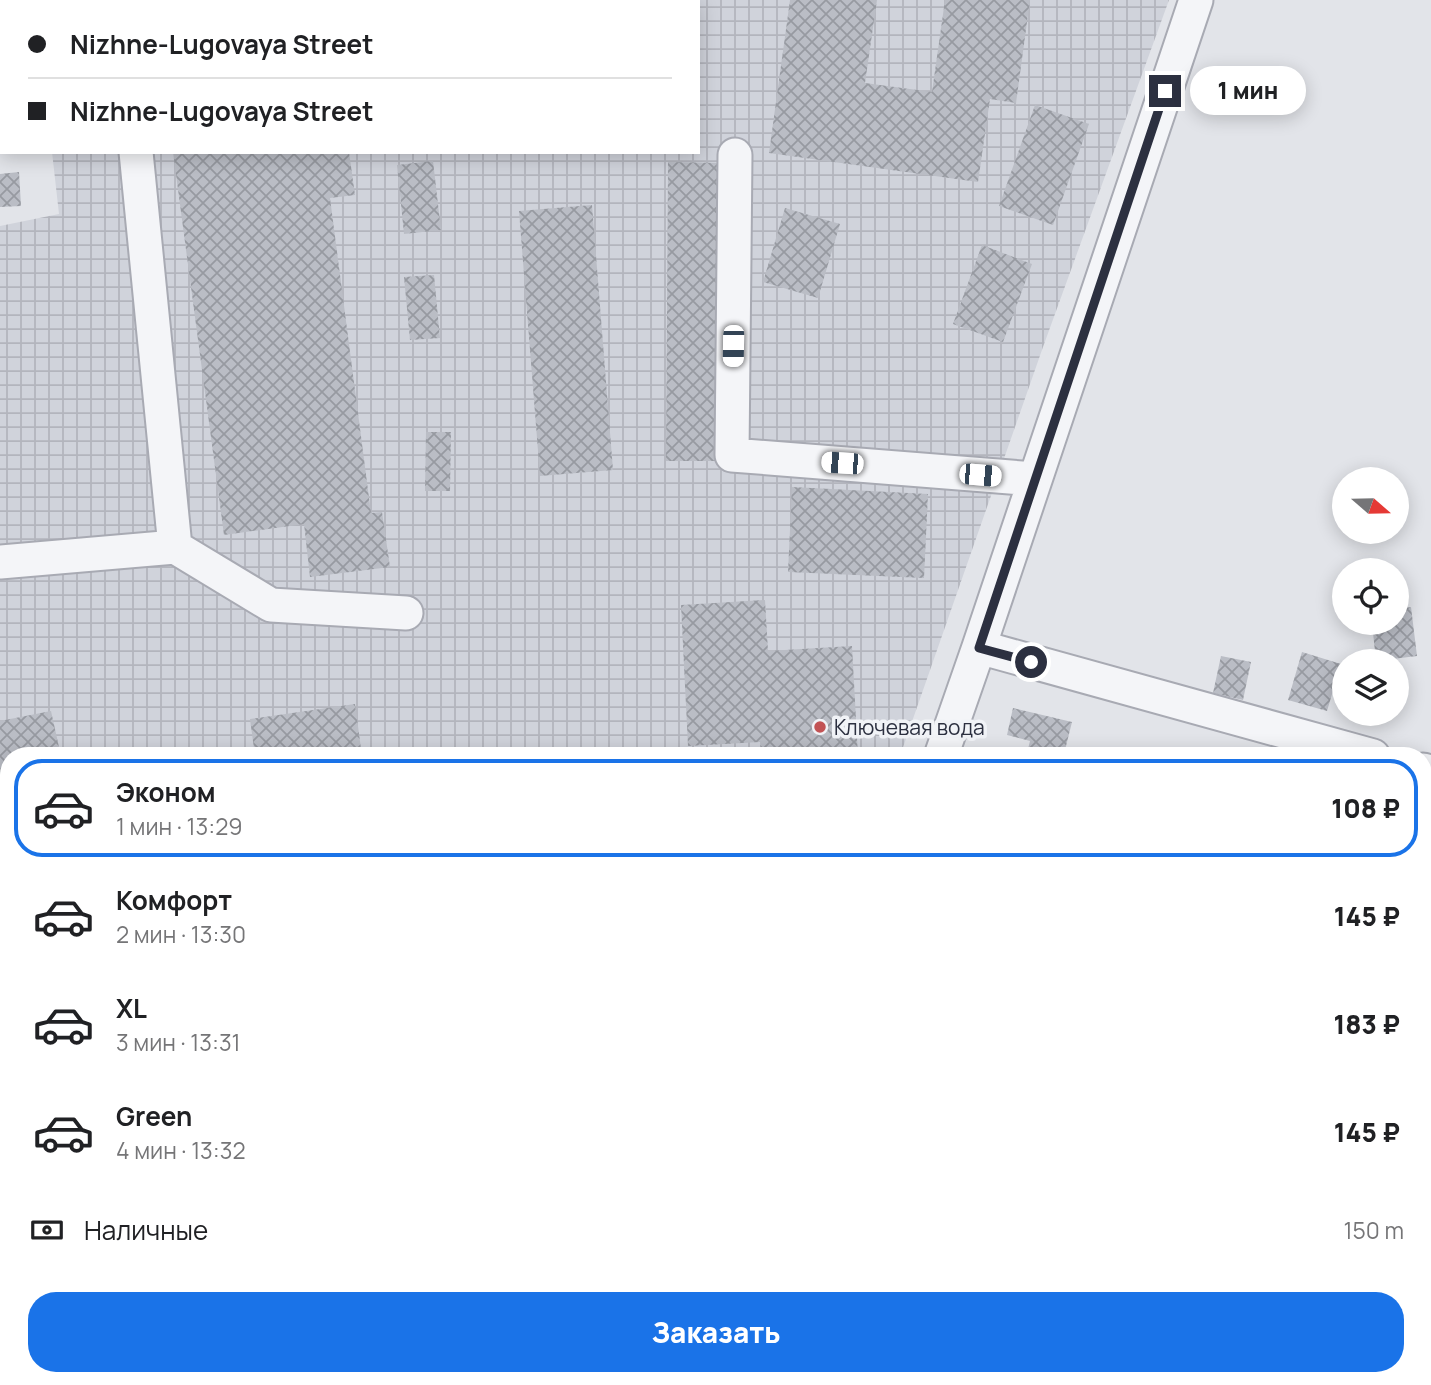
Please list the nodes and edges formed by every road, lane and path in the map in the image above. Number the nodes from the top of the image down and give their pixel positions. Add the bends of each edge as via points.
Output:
1 (1196, 0) edge
2 (136, 154) edge
3 (736, 155) dead end
4 (1035, 479) junction
5 (175, 547) junction
6 (0, 562) edge
7 (406, 613) dead end
8 (979, 648) junction
9 (944, 747) edge
10 (1340, 747) edge

1 - 4 street
2 - 5 street
3 - 4 street via 732,454
4 - 8 street
5 - 6 street
5 - 7 street via 271,605
8 - 9 street
8 - 10 street

